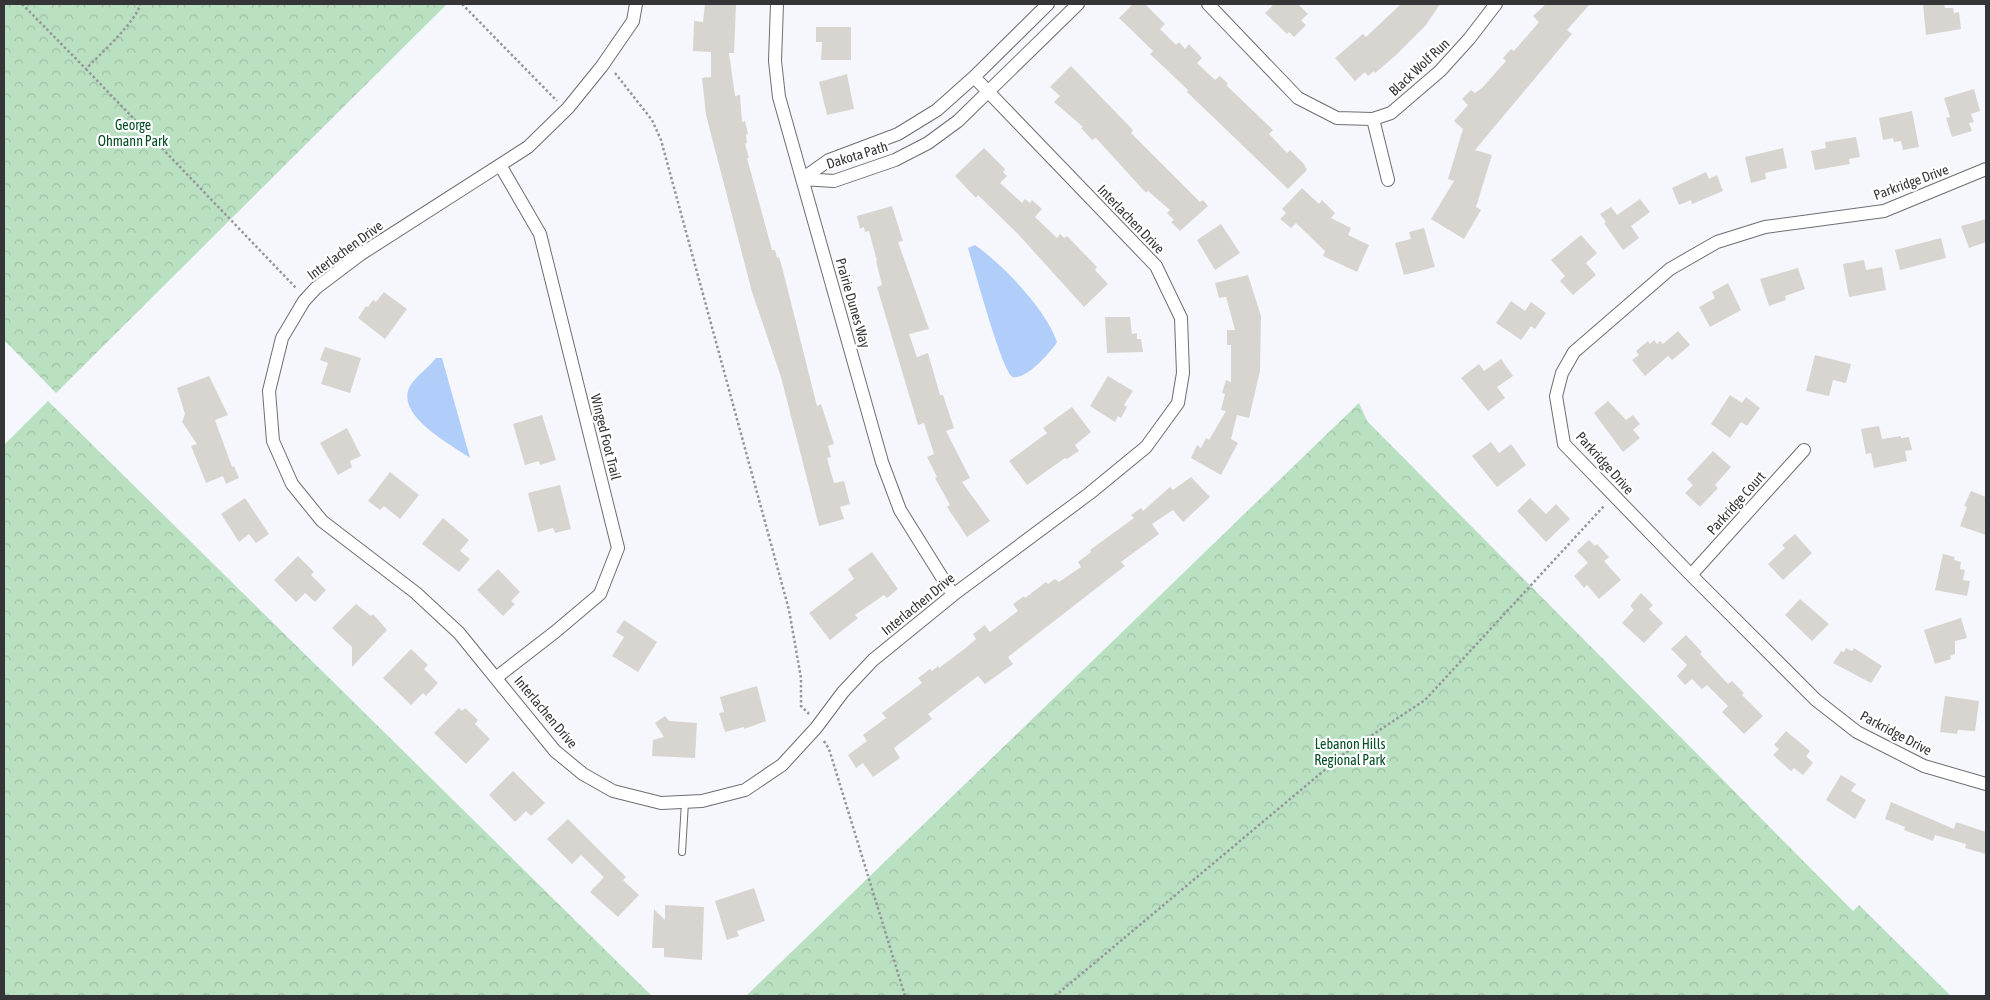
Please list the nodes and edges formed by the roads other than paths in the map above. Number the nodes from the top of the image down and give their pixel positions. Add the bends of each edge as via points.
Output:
1 (636, 4) edge
2 (777, 4) edge
3 (1048, 4) edge
4 (1078, 4) edge
5 (1208, 4) edge
6 (1496, 4) edge
7 (974, 77) junction
8 (988, 92) junction
9 (1373, 119) junction
10 (500, 166) junction
11 (1986, 169) edge
12 (802, 179) junction
13 (1388, 180) dead end
14 (1804, 450) dead end
15 (1691, 575) junction
16 (952, 595) junction
17 (497, 677) junction
18 (1986, 784) edge
19 (685, 802) junction
20 (682, 852) dead end

1 - 10 street, Interlachen Drive via 633,21 605,62 565,110 528,147
2 - 12 street, Prairie Dunes Way via 775,61 779,97
3 - 7 street, Dakota Path
4 - 8 street, Dakota Path
5 - 9 street, Black Wolf Run via 1298,98 1337,118
6 - 9 street, Black Wolf Run via 1440,71 1391,113
7 - 8 street, Interlachen Drive
7 - 12 street, Dakota Path via 937,110 898,134 829,160
8 - 12 street, Dakota Path via 958,121 928,143 895,160 834,181
8 - 16 street, Interlachen Drive via 1156,266 1181,318 1183,373 1178,403 1146,447 1090,494
9 - 13 street
10 - 17 street, Winged Foot Trail via 540,234 618,548 600,594
10 - 17 street, Interlachen Drive via 361,254 316,288 304,301 282,338 269,391 273,441 292,484 322,521 416,593
11 - 15 street, Parkridge Drive via 1884,211 1765,227 1717,242 1670,269 1574,352 1562,373 1556,396 1564,444
12 - 16 street, Prairie Dunes Way via 882,462 900,510
14 - 15 street, Parkridge Court
15 - 18 street, Parkridge Drive via 1816,700 1857,732 1924,766
16 - 19 street, Interlachen Drive via 872,660 782,765 745,790
17 - 19 street, Interlachen Drive via 555,752 583,774 613,791 661,803
19 - 20 lane

